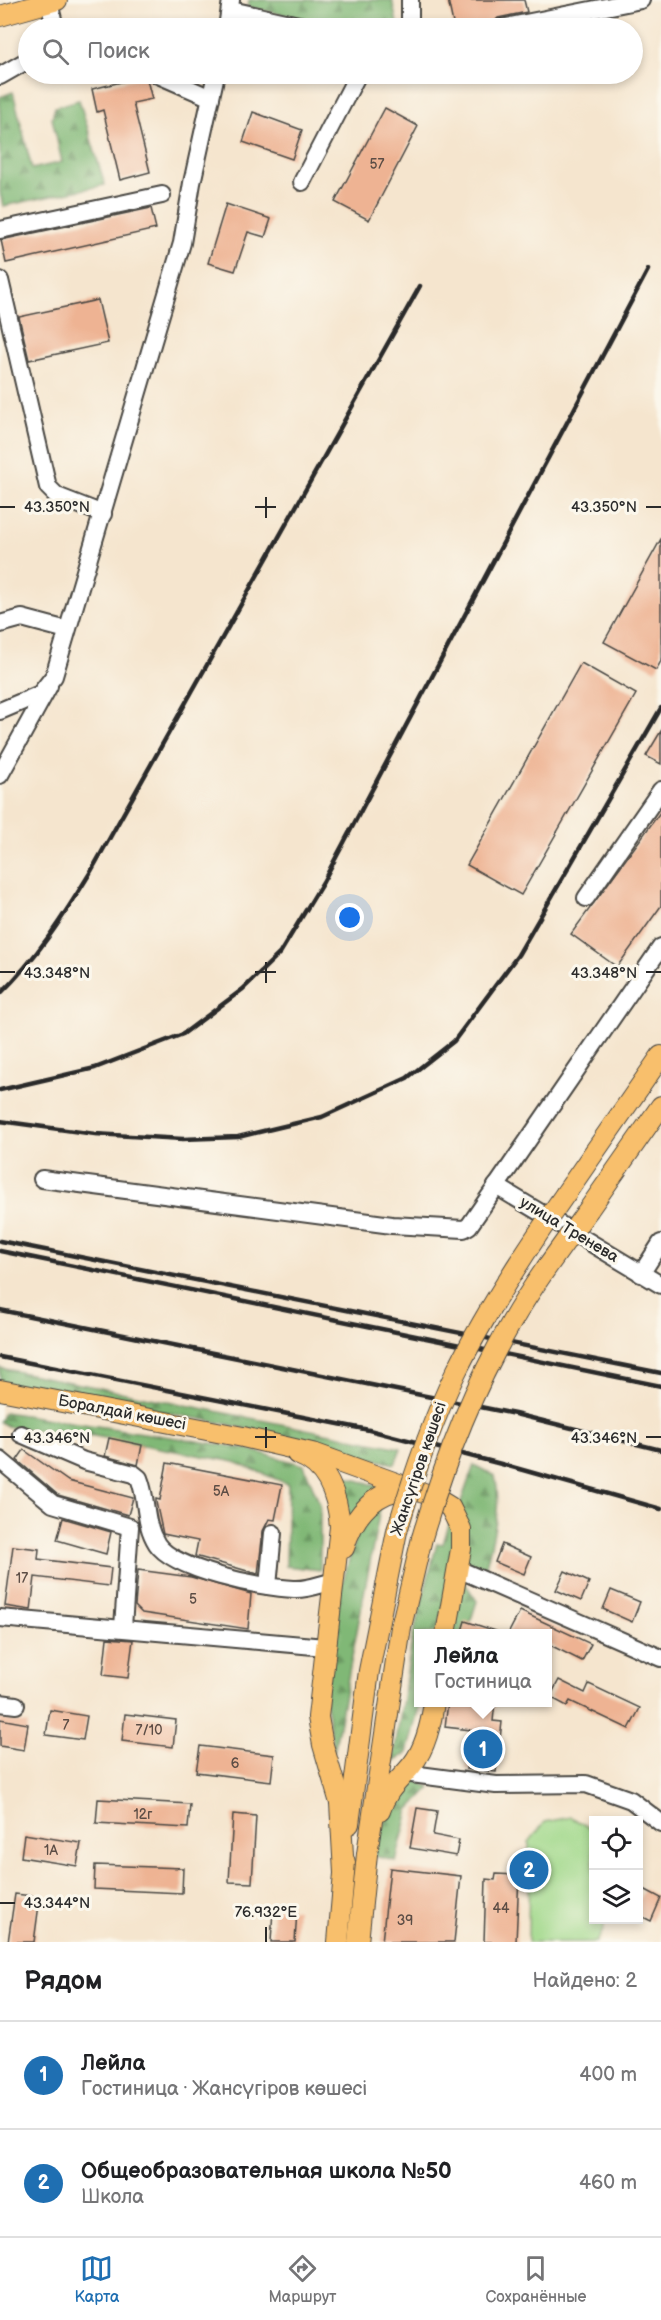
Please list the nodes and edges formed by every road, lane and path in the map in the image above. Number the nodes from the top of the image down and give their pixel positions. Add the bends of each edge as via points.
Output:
1 (411, 0) edge
2 (641, 0) edge
3 (53, 1) edge
4 (231, 5) edge
5 (0, 16) edge
6 (54, 18) edge
7 (277, 18) edge
8 (410, 18) edge
9 (551, 18) edge
10 (18, 66) edge
11 (0, 76) edge
12 (179, 84) edge
13 (214, 84) edge
14 (352, 84) edge
15 (211, 98) junction
16 (302, 182) dead end
17 (162, 195) dead end
18 (0, 230) edge
19 (0, 280) edge
20 (103, 514) junction
21 (0, 624) edge
22 (67, 630) junction
23 (49, 685) junction
24 (0, 711) edge
25 (0, 775) edge
26 (661, 790) edge
27 (586, 898) dead end
28 (661, 947) edge
29 (661, 1056) edge
30 (661, 1106) edge
31 (42, 1179) dead end
32 (496, 1186) junction
33 (661, 1243) edge
34 (641, 1274) junction
35 (661, 1285) edge
36 (0, 1390) edge
37 (21, 1434) dead end
38 (243, 1437) junction
39 (0, 1460) edge
40 (419, 1491) junction
41 (273, 1533) dead end
42 (458, 1569) junction
43 (334, 1581) junction
44 (267, 1586) junction
45 (0, 1618) edge
46 (123, 1627) junction
47 (448, 1629) edge
48 (325, 1647) junction
49 (661, 1658) edge
50 (433, 1707) edge
51 (405, 1773) junction
52 (661, 1823) edge
53 (367, 1854) junction
54 (344, 1873) junction
55 (338, 1942) edge
56 (358, 1942) edge

1 - 8 street
2 - 9 street
3 - 5 main road
3 - 6 street
4 - 7 street
10 - 11 street
12 - 15 street
13 - 15 street
14 - 16 street
15 - 20 street via 182,243
17 - 18 street
19 - 20 street via 48,488 57,496
20 - 22 street
21 - 22 street via 22,618
22 - 23 street
23 - 24 street via 40,694
23 - 25 street
26 - 27 street
28 - 32 street
29 - 54 main road, Жансүгіров көшесі, bridge via 510,1276 456,1372 423,1449 397,1531 369,1671
30 - 53 main road, Жансүгіров көшесі, bridge via 525,1300 493,1356 447,1461 422,1538 401,1627
31 - 32 street via 457,1230 469,1226
32 - 34 street, улица Тренева
33 - 34 street
34 - 35 street, улица Тренева
36 - 38 main road, Боралдай көшесі
37 - 44 street via 84,1461 139,1478 148,1529 158,1546 173,1559 189,1567
38 - 40 main road via 326,1456
38 - 43 main road via 304,1456 331,1485 340,1527
39 - 46 street via 53,1504 130,1527
40 - 42 main road via 444,1503 459,1521 462,1537
40 - 43 main road via 390,1492 365,1508 349,1530
41 - 44 street
42 - 47 main road
42 - 49 street
43 - 44 street via 303,1589
43 - 48 main road
45 - 46 street
46 - 48 street
48 - 54 main road via 318,1717 340,1803
50 - 51 main road via 425,1741
51 - 52 street via 496,1785 586,1784 631,1800
51 - 53 main road via 383,1800
53 - 56 main road, Жансүгіров көшесі
54 - 55 main road, Жансүгіров көшесі

